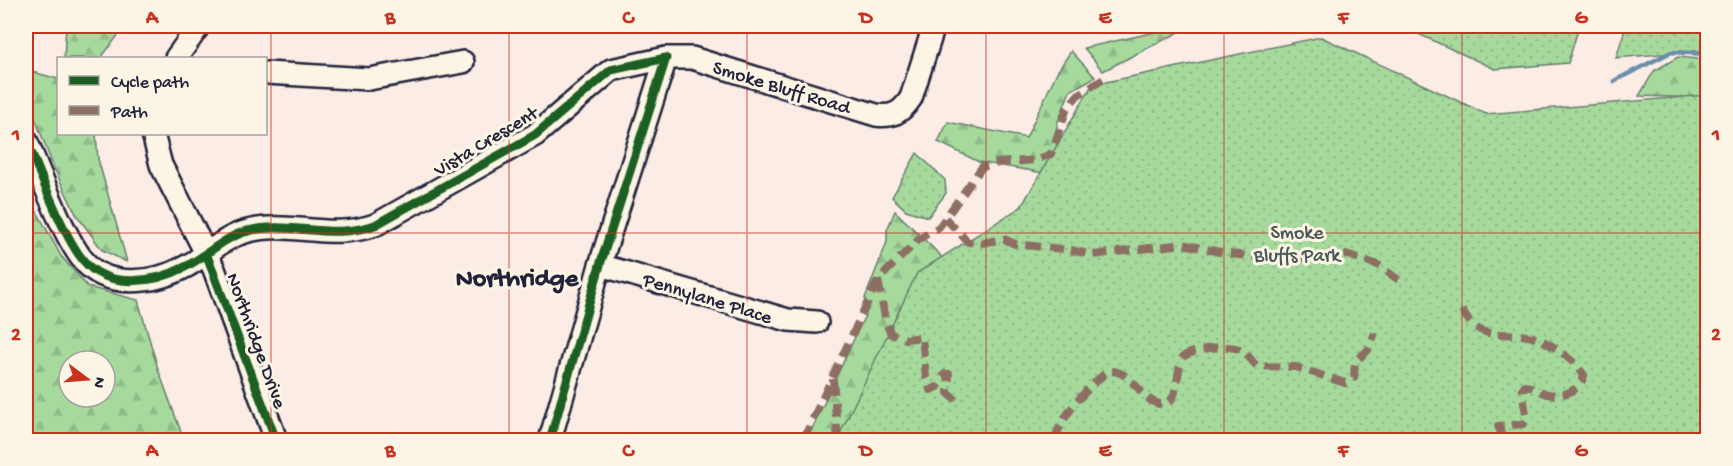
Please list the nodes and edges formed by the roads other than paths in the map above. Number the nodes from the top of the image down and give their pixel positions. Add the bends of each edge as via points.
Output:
1 (199, 26) edge
2 (934, 26) edge
3 (177, 57) edge
4 (666, 58) junction
5 (463, 62) dead end
6 (267, 73) edge
7 (153, 135) edge
8 (26, 140) edge
9 (206, 253) junction
10 (600, 265) junction
11 (817, 322) dead end
12 (276, 441) edge
13 (550, 441) edge

1 - 3 street
2 - 4 street, Smoke Bluff Road via 911,98 897,114 876,115 692,58
4 - 9 street, Vista Crescent via 611,70 535,135 375,225 342,233 251,230
4 - 10 street
5 - 6 street via 369,79
7 - 9 street, Northridge Drive via 160,165
8 - 9 street, Vista Crescent via 82,259 102,274 129,281 149,278 185,268
9 - 12 street, Northridge Drive
10 - 11 street, Pennylane Place via 788,320
10 - 13 street

